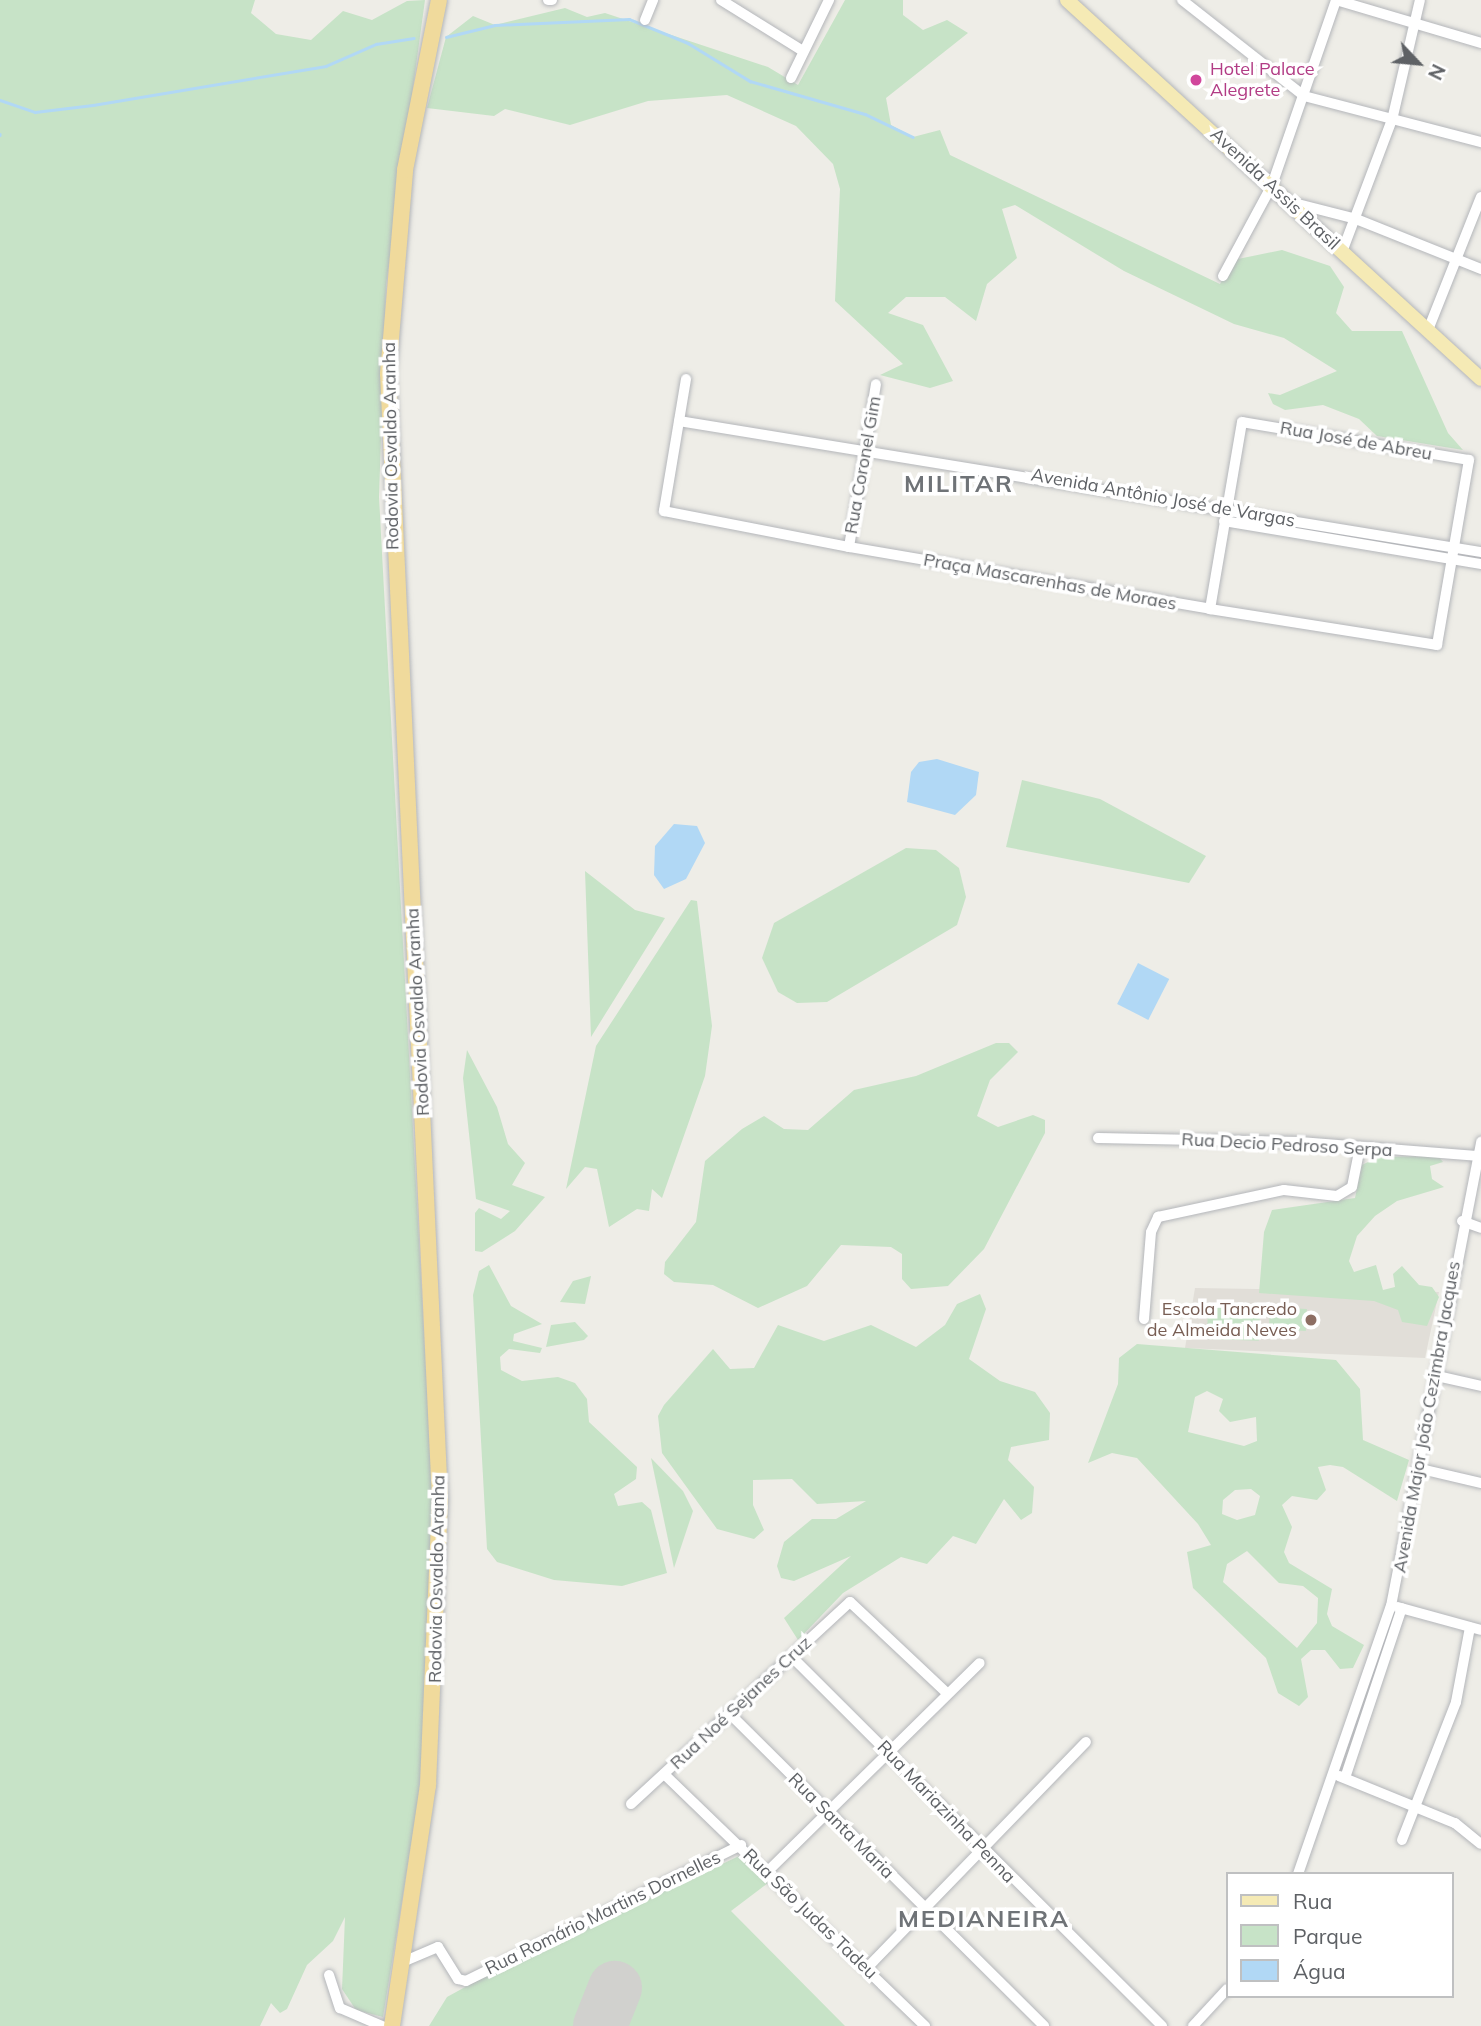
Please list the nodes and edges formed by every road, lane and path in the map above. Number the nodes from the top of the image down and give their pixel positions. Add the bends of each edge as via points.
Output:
1 (439, 0) edge
2 (653, 0) edge
3 (721, 0) edge
4 (829, 0) edge
5 (1067, 0) edge
6 (1182, 0) edge
7 (1336, 0) edge
8 (1420, 0) edge
9 (645, 20) dead end
10 (1412, 26) junction
11 (1481, 43) edge
12 (803, 51) junction
13 (791, 78) dead end
14 (1304, 96) junction
15 (1391, 120) junction
16 (1481, 142) edge
17 (1272, 185) junction
18 (1481, 197) edge
19 (1290, 202) junction
20 (1356, 219) junction
21 (1342, 252) junction
22 (1456, 259) junction
23 (1481, 269) edge
24 (1223, 276) dead end
25 (1428, 330) junction
26 (686, 379) dead end
27 (1481, 379) edge
28 (876, 384) dead end
29 (679, 421) junction
30 (867, 449) junction
31 (1225, 515) junction
32 (1306, 529) junction
33 (849, 547) junction
34 (1453, 548) junction
35 (1481, 552) edge
36 (1450, 560) junction
37 (1481, 564) edge
38 (1210, 609) junction
39 (1098, 1138) dead end
40 (1481, 1142) edge
41 (1360, 1147) junction
42 (1476, 1156) junction
43 (1462, 1221) junction
44 (1481, 1228) edge
45 (1144, 1319) dead end
46 (1437, 1377) junction
47 (1481, 1386) edge
48 (1421, 1469) junction
49 (1481, 1483) edge
50 (1397, 1607) junction
51 (1475, 1628) edge
52 (791, 1656) junction
53 (979, 1663) dead end
54 (947, 1693) junction
55 (729, 1713) junction
56 (1086, 1742) dead end
57 (888, 1753) junction
58 (664, 1774) junction
59 (1333, 1774) junction
60 (1345, 1778) junction
61 (631, 1804) dead end
62 (1416, 1806) junction
63 (828, 1812) junction
64 (1402, 1840) dead end
65 (1481, 1844) edge
66 (741, 1845) junction
67 (983, 1853) junction
68 (767, 1872) junction
69 (1299, 1872) edge
70 (926, 1910) junction
71 (405, 1961) junction
72 (866, 1969) junction
73 (329, 1975) dead end
74 (1226, 1990) edge
75 (382, 2026) edge
76 (393, 2026) edge
77 (925, 2026) edge
78 (1044, 2026) edge
79 (1162, 2026) edge
80 (1193, 2026) edge

1 - 71 highway, Rodovia Osvaldo Aranha via 403,184 388,374 440,1500 428,1786
2 - 9 street
3 - 12 street
4 - 12 street
5 - 17 main road, Avenida Assis Brasil
6 - 14 street
7 - 10 street
7 - 14 street
8 - 10 street
10 - 11 street
10 - 15 street
12 - 13 street
14 - 15 street
14 - 17 street
15 - 16 street
15 - 20 street
17 - 19 main road, Avenida Assis Brasil
17 - 24 street
18 - 22 street
19 - 20 street
19 - 21 main road, Avenida Assis Brasil
20 - 21 street
20 - 22 street
21 - 25 main road, Avenida Assis Brasil
22 - 23 street
22 - 25 street
25 - 27 main road, Avenida Assis Brasil
26 - 29 street
28 - 30 street, Rua Coronel Gim
29 - 30 street, Avenida Antônio José de Vargas
29 - 33 street, Praça Mascarenhas de Moraes via 664,511
30 - 31 street, Avenida Antônio José de Vargas
30 - 33 street, Rua Coronel Gim
31 - 32 street, Avenida Antônio José de Vargas
31 - 34 street, Rua José de Abreu via 1242,422 1469,460
31 - 38 street
32 - 34 street, Avenida Antônio José de Vargas
32 - 36 street, Avenida Antônio José de Vargas
33 - 38 street, Praça Mascarenhas de Moraes
34 - 35 street, Avenida Antônio José de Vargas
34 - 36 street
36 - 37 street, Avenida Antônio José de Vargas
36 - 38 street, Praça Mascarenhas de Moraes via 1437,645
39 - 41 street, Rua Decio Pedroso Serpa
40 - 42 street, Avenida Major João Cezimbra Jacques
41 - 42 street, Rua Decio Pedroso Serpa
41 - 45 street via 1352,1187 1337,1196 1284,1190 1158,1217 1151,1232
42 - 43 street, Avenida Major João Cezimbra Jacques
43 - 44 street
43 - 46 street, Avenida Major João Cezimbra Jacques
46 - 47 street
46 - 48 street, Avenida Major João Cezimbra Jacques
48 - 49 street
48 - 50 street, Avenida Major João Cezimbra Jacques
50 - 51 street
50 - 59 street, Avenida Major João Cezimbra Jacques
50 - 60 street
51 - 62 street via 1456,1702
52 - 54 street, Rua Noé Sejanes Cruz via 850,1602
52 - 55 street, Rua Noé Sejanes Cruz
52 - 57 street, Rua Mariazinha Penna
53 - 54 street
54 - 57 street
55 - 58 street, Rua Noé Sejanes Cruz
55 - 63 street, Rua Santa Maria
56 - 67 street
57 - 63 street
57 - 67 street, Rua Mariazinha Penna
58 - 61 street, Rua Noé Sejanes Cruz
58 - 66 street, Rua São Judas Tadeu
59 - 60 street
59 - 69 street, Avenida Major João Cezimbra Jacques
60 - 62 street
62 - 64 street
62 - 65 street via 1455,1823
63 - 68 street
63 - 70 street, Rua Santa Maria
66 - 68 street, Rua São Judas Tadeu
66 - 71 street, Rua Romário Martins Dornelles via 467,1981 458,1979 438,1947
67 - 70 street
67 - 79 street, Rua Mariazinha Penna
68 - 72 street, Rua São Judas Tadeu
70 - 72 street
70 - 78 street, Rua Santa Maria
71 - 76 highway, Rodovia Osvaldo Aranha
72 - 77 street, Rua São Judas Tadeu
73 - 75 street via 340,2008
74 - 80 street

